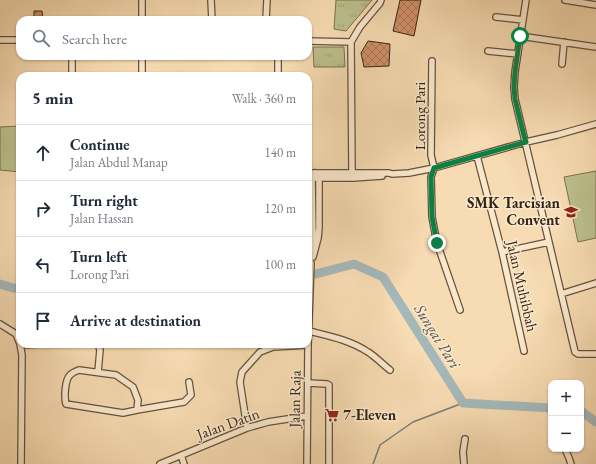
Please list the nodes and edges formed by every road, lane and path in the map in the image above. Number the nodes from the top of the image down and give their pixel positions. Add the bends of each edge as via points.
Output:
1 (142, 0) edge
2 (211, 0) edge
3 (266, 0) edge
4 (381, 0) edge
5 (526, 0) edge
6 (565, 0) edge
7 (596, 5) edge
8 (142, 16) edge
9 (212, 16) edge
10 (266, 16) edge
11 (496, 17) dead end
12 (523, 20) junction
13 (520, 36) junction
14 (0, 40) edge
15 (16, 40) edge
16 (312, 41) edge
17 (351, 42) junction
18 (564, 42) junction
19 (596, 47) edge
20 (488, 51) dead end
21 (518, 54) junction
22 (72, 60) edge
23 (142, 60) edge
24 (278, 60) edge
25 (432, 61) dead end
26 (562, 64) dead end
27 (72, 72) edge
28 (142, 72) edge
29 (278, 72) edge
30 (596, 124) edge
31 (526, 142) junction
32 (477, 156) junction
33 (434, 168) junction
34 (315, 173) junction
35 (352, 175) junction
36 (312, 176) edge
37 (312, 178) edge
38 (319, 179) junction
39 (312, 217) edge
40 (312, 240) edge
41 (549, 242) junction
42 (502, 252) junction
43 (312, 259) edge
44 (596, 283) edge
45 (561, 294) junction
46 (460, 310) dead end
47 (0, 324) edge
48 (312, 332) edge
49 (16, 334) edge
50 (20, 348) edge
51 (99, 348) edge
52 (271, 348) edge
53 (308, 348) edge
54 (524, 351) dead end
55 (596, 354) edge
56 (390, 370) dead end
57 (98, 372) junction
58 (189, 382) dead end
59 (308, 383) junction
60 (137, 410) junction
61 (307, 416) junction
62 (247, 428) junction
63 (465, 439) dead end
64 (566, 452) edge
65 (181, 455) junction
66 (21, 464) edge
67 (160, 464) edge
68 (184, 464) edge
69 (307, 464) edge
70 (328, 464) edge
71 (464, 464) edge
72 (571, 464) edge

1 - 8 street
2 - 9 street
3 - 10 street
4 - 17 street
5 - 12 street
6 - 7 street
11 - 12 street
12 - 13 street
13 - 18 street
13 - 21 street
14 - 15 street
16 - 17 street
17 - 35 street
18 - 19 street
18 - 26 street
20 - 21 street
21 - 31 street via 515,99
22 - 27 street
23 - 28 street
24 - 29 street
25 - 33 street, Lorong Pari via 431,155
30 - 31 street
31 - 32 street
31 - 41 street
32 - 33 street
32 - 42 street, Jalan Muhibbah
33 - 35 street via 389,176
33 - 46 street, Lorong Pari via 431,177 432,217 437,243
34 - 35 street
34 - 36 street, Jalan Raja
34 - 38 street
35 - 38 street
37 - 38 street
38 - 43 street, Jalan Raja via 319,228
39 - 40 street, Jalan Raja
41 - 42 street
41 - 45 street
42 - 54 street, Jalan Muhibbah
44 - 45 street
45 - 55 street via 574,352
47 - 49 street
48 - 56 street via 335,337 360,348
50 - 66 street
51 - 57 street
52 - 62 street via 260,352 242,372 240,382
53 - 59 street, Jalan Raja
57 - 60 street via 116,375 133,387 138,400
57 - 60 street via 79,370 70,375 64,399 66,404 123,412
58 - 60 street via 191,395 184,402
59 - 61 street, Jalan Raja
59 - 70 street via 329,385
61 - 62 street, Jalan Datin
61 - 69 street, Jalan Raja
62 - 65 street, Jalan Datin
63 - 71 street
64 - 72 street
65 - 67 street, Jalan Datin
65 - 68 street

